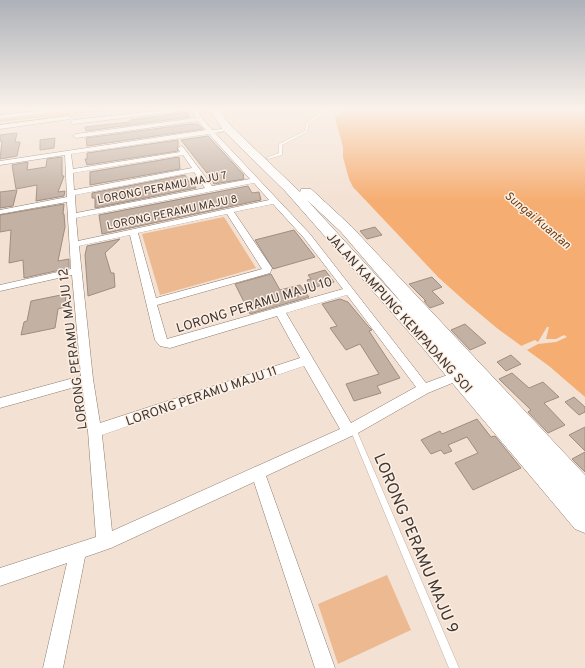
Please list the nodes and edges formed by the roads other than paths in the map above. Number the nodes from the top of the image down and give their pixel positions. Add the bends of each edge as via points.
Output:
1 (75, 139) edge
2 (165, 139) edge
3 (174, 139) edge
4 (227, 139) edge
5 (231, 139) edge
6 (248, 139) edge
7 (291, 139) edge
8 (44, 150) dead end
9 (73, 153) junction
10 (184, 153) junction
11 (49, 156) junction
12 (268, 158) junction
13 (0, 163) edge
14 (197, 170) junction
15 (69, 172) junction
16 (256, 180) junction
17 (210, 189) junction
18 (71, 196) junction
19 (275, 201) junction
20 (229, 211) junction
21 (0, 212) edge
22 (72, 216) junction
23 (346, 228) junction
24 (134, 232) junction
25 (328, 232) junction
26 (75, 244) junction
27 (76, 271) junction
28 (0, 288) edge
29 (349, 291) junction
30 (152, 303) junction
31 (280, 312) junction
32 (307, 360) junction
33 (458, 376) junction
34 (87, 379) junction
35 (424, 389) junction
36 (0, 403) edge
37 (351, 430) junction
38 (95, 431) junction
39 (258, 473) junction
40 (585, 494) edge
41 (585, 518) edge
42 (105, 542) junction
43 (78, 552) junction
44 (0, 577) edge
45 (452, 665) edge
46 (53, 668) edge
47 (325, 668) edge

1 - 9 street, LORONG PERAMU MAJU 12
2 - 9 street
3 - 10 street
4 - 16 street
5 - 25 highway, JALAN KAMPUNG KEMPADANG SOI via 281,180
6 - 12 highway, JALAN KAMPUNG KEMPADANG SOI
7 - 12 lane via 280,145 281,154
8 - 11 street via 49,152
9 - 11 street
9 - 15 street, LORONG PERAMU MAJU 12
10 - 14 street
10 - 15 street
11 - 13 street
12 - 23 highway, JALAN KAMPUNG KEMPADANG SOI
14 - 17 street
14 - 18 street
15 - 18 street, LORONG PERAMU MAJU 12
16 - 17 street, LORONG PERAMU MAJU 7
16 - 19 street
17 - 22 street, LORONG PERAMU MAJU 7
18 - 21 street
18 - 22 street, LORONG PERAMU MAJU 12
19 - 20 street, LORONG PERAMU MAJU 8
19 - 29 street via 307,236
20 - 24 street, LORONG PERAMU MAJU 8
20 - 30 street via 267,271
22 - 26 street, LORONG PERAMU MAJU 12
23 - 25 highway via 330,223 327,226
23 - 40 highway, JALAN KAMPUNG KEMPADANG SOI
24 - 26 street, LORONG PERAMU MAJU 8
24 - 30 street, LORONG PERAMU MAJU 10
25 - 33 highway, JALAN KAMPUNG KEMPADANG SOI
26 - 27 street, LORONG PERAMU MAJU 12
27 - 28 street
27 - 34 street, LORONG PERAMU MAJU 12
29 - 31 street, LORONG PERAMU MAJU 10
29 - 35 street
30 - 31 street, LORONG PERAMU MAJU 10 via 164,344
31 - 32 street
32 - 37 street
32 - 38 street, LORONG PERAMU MAJU 11
33 - 35 street
33 - 41 highway, JALAN KAMPUNG KEMPADANG SOI
34 - 36 street
34 - 38 street, LORONG PERAMU MAJU 12
35 - 37 street
37 - 39 street
37 - 45 lane, LORONG PERAMU MAJU 9
38 - 42 street, LORONG PERAMU MAJU 12
39 - 42 street
39 - 47 street
42 - 43 street
43 - 44 street
43 - 46 street

